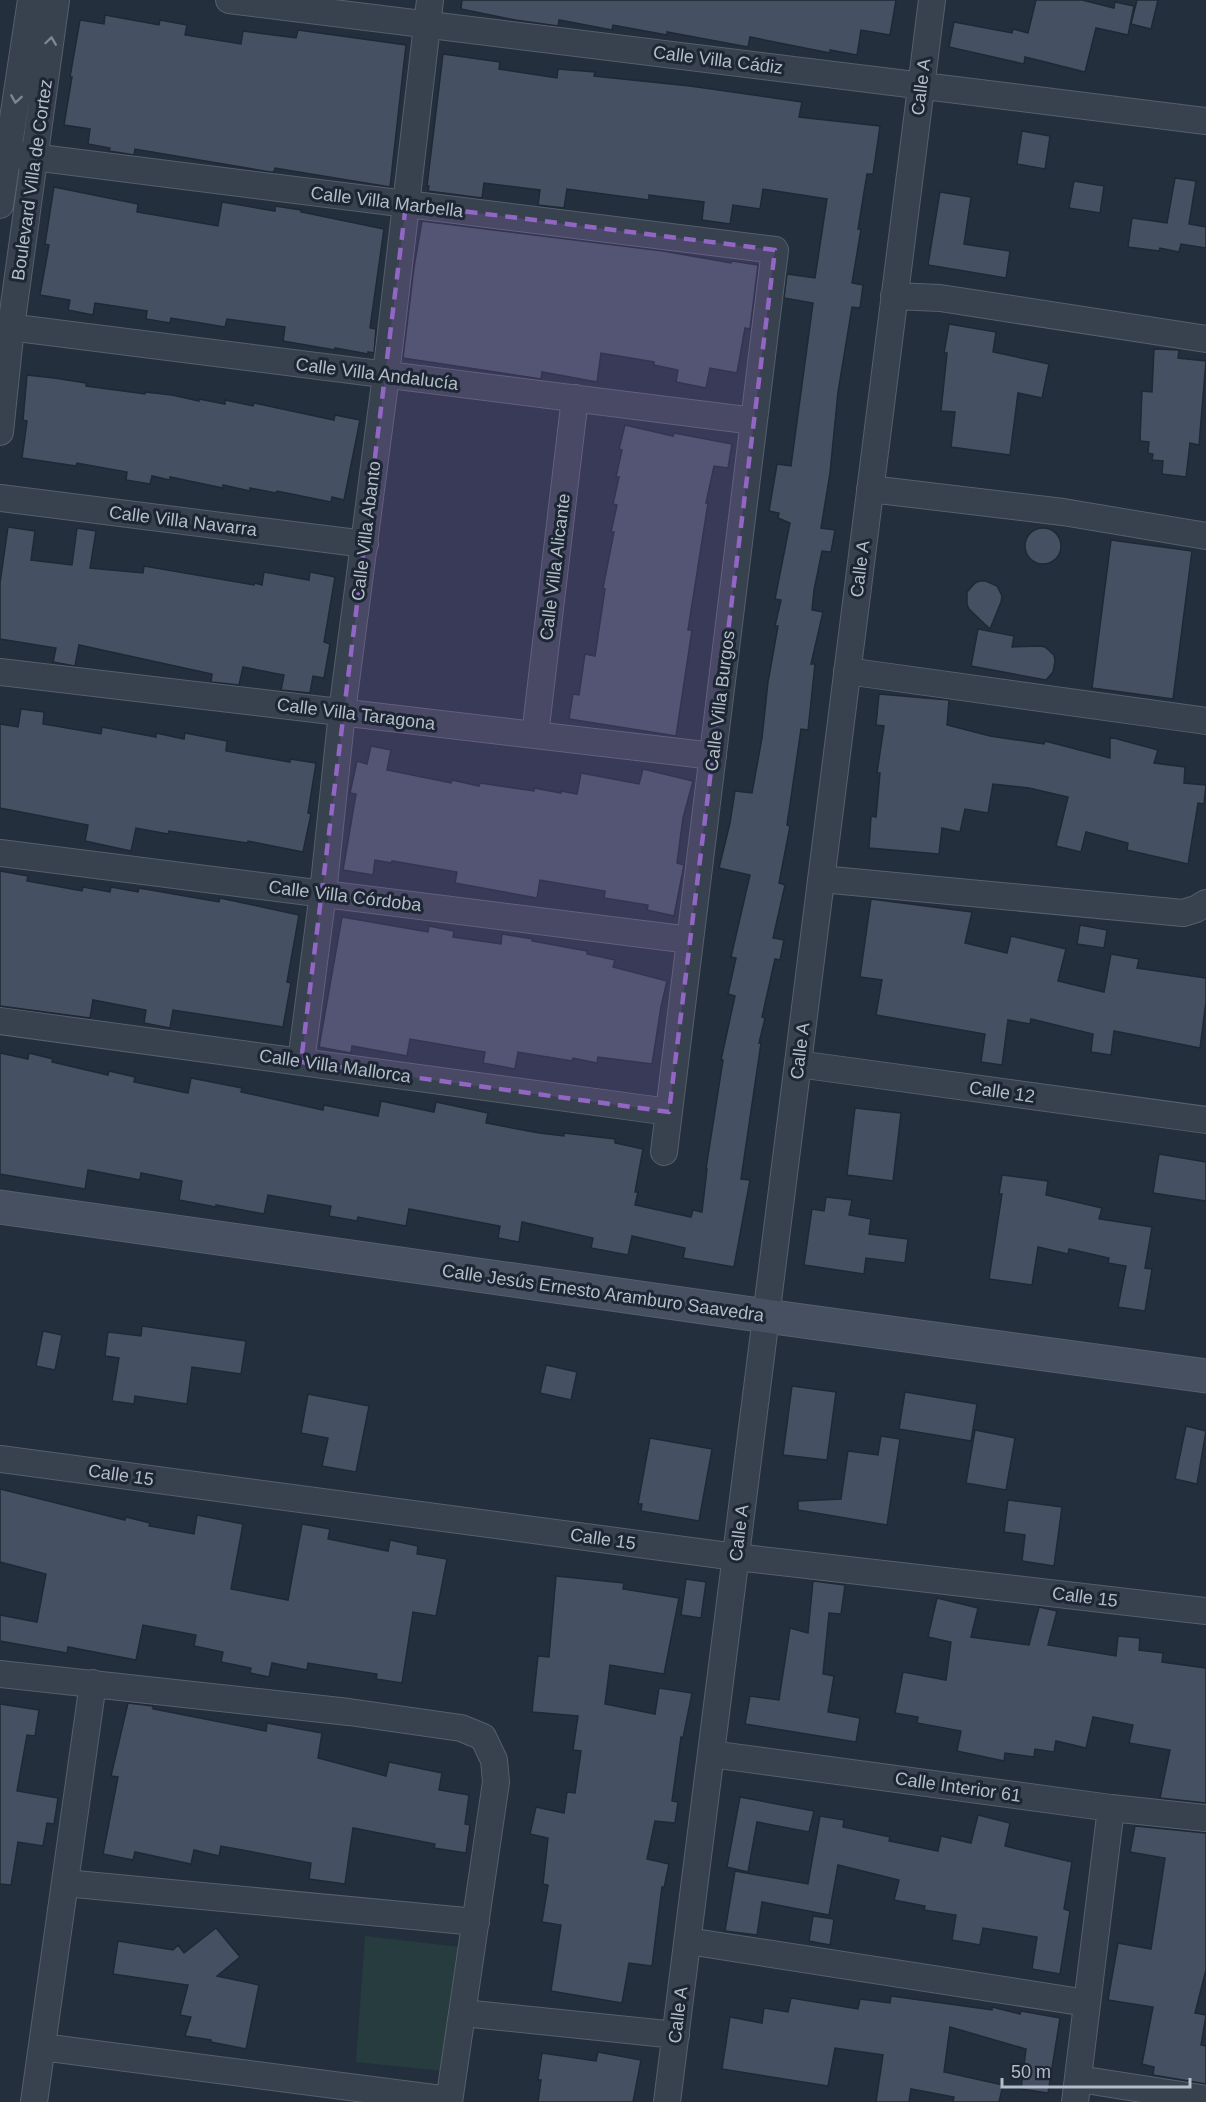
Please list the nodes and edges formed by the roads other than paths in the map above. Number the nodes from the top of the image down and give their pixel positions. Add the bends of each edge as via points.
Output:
1 (31, 0) edge
2 (56, 0) edge
3 (229, 0) edge
4 (932, 0) edge
5 (429, 12) edge
6 (921, 86) junction
7 (1206, 121) edge
8 (4, 153) edge
9 (36, 158) junction
10 (406, 204) junction
11 (0, 205) edge
12 (775, 250) joint
13 (894, 296) junction
14 (5, 327) edge
15 (1206, 339) edge
16 (386, 375) junction
17 (575, 398) junction
18 (754, 421) junction
19 (0, 432) edge
20 (870, 489) junction
21 (0, 498) edge
22 (1206, 536) edge
23 (365, 544) junction
24 (848, 670) junction
25 (0, 672) edge
26 (342, 712) junction
27 (1206, 721) edge
28 (535, 735) junction
29 (713, 756) junction
30 (0, 853) edge
31 (821, 879) junction
32 (323, 894) junction
33 (1206, 903) edge
34 (690, 940) junction
35 (0, 1021) edge
36 (301, 1062) junction
37 (798, 1064) junction
38 (669, 1112) junction
39 (1206, 1120) edge
40 (664, 1152) dead end
41 (0, 1207) edge
42 (766, 1316) junction
43 (1206, 1376) edge
44 (0, 1459) edge
45 (736, 1557) junction
46 (1206, 1611) edge
47 (0, 1674) edge
48 (93, 1683) junction
49 (711, 1754) junction
50 (1111, 1808) junction
51 (1206, 1818) edge
52 (65, 1883) junction
53 (476, 1922) junction
54 (688, 1941) junction
55 (1087, 2003) junction
56 (464, 2013) junction
57 (676, 2035) junction
58 (42, 2047) junction
59 (1077, 2090) edge
60 (1206, 2099) edge
61 (449, 2101) edge
62 (34, 2102) edge
63 (667, 2102) edge

1 -> 8 street, Boulevard Villa de Cortez
9 -> 2 street, Boulevard Villa de Cortez
3 - 5 street, Calle Villa Cádiz
4 - 6 street, Calle A
5 - 6 street, Calle Villa Cádiz
5 - 10 street, Calle Villa Abanto
6 - 7 street, Calle Villa Cádiz
6 - 13 street, Calle A
8 - 9 street, Calle Villa Marbella
8 - 11 street, Boulevard Villa de Cortez
9 - 10 street, Calle Villa Marbella
9 - 14 street, Boulevard Villa de Cortez
10 - 12 street, Calle Villa Marbella
10 - 16 street, Calle Villa Abanto
12 - 18 street, Calle Villa Burgos
13 - 15 street via 940,298
13 - 20 street, Calle A
14 - 16 street, Calle Villa Andalucía
14 - 19 street, Boulevard Villa de Cortez
16 - 17 street, Calle Villa Andalucía
16 - 23 street, Calle Villa Abanto
17 - 18 street, Calle Villa Andalucía
17 - 28 street, Calle Villa Alicante
18 - 29 street, Calle Villa Burgos
20 - 22 street via 1063,512
20 - 24 street, Calle A
21 - 23 street, Calle Villa Navarra
23 - 26 street, Calle Villa Abanto
24 - 27 street
24 - 31 street, Calle A
25 - 26 street, Calle Villa Taragona
26 - 28 street, Calle Villa Taragona
26 - 32 street, Calle Villa Abanto
28 - 29 street, Calle Villa Taragona
29 - 34 street, Calle Villa Burgos
30 - 32 street, Calle Villa Córdoba
31 - 33 street via 1183,913
31 - 37 street, Calle A
32 - 34 street, Calle Villa Córdoba
32 - 36 street, Calle Villa Abanto
34 - 38 street, Calle Villa Burgos
35 - 36 street, Calle Villa Mallorca
36 - 38 street, Calle Villa Mallorca
37 - 39 street, Calle 12
37 - 42 street, Calle A
38 - 40 street, Calle Villa Burgos
41 - 42 street, Calle Jesús Ernesto Aramburo Saavedra
42 - 43 street, Calle Jesús Ernesto Aramburo Saavedra
42 - 45 street, Calle A
44 - 45 street, Calle 15
45 - 46 street, Calle 15
45 - 49 street, Calle A
47 - 48 street
48 - 52 street
48 - 53 street via 349,1712 461,1728 483,1737 494,1760 496,1782
49 - 50 street, Calle Interior 61
49 - 54 street, Calle A
50 - 51 street, Calle Interior 61
50 - 55 street
52 - 53 street
52 - 58 street
53 - 56 street
54 - 55 street
54 - 57 street, Calle A
55 - 59 street
56 - 57 street
56 - 61 street
57 - 63 street, Calle A
58 - 61 street
58 - 62 street
59 - 60 street

